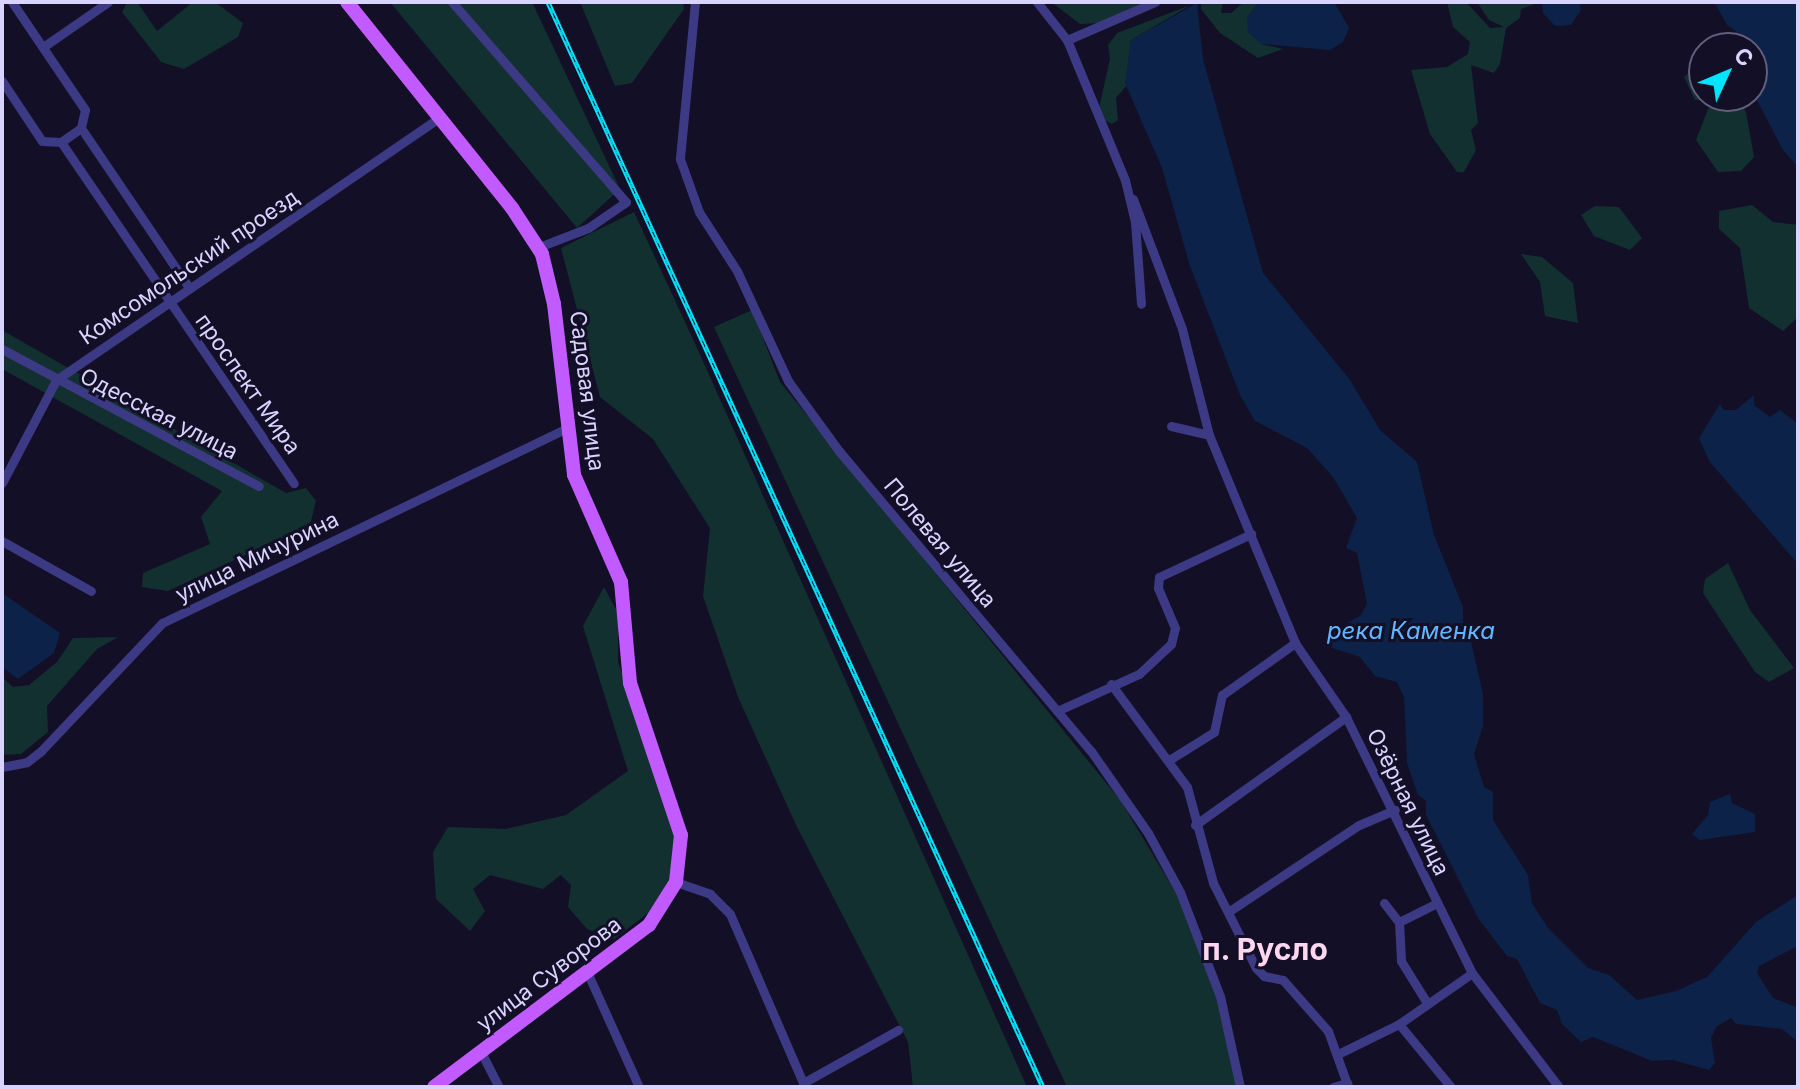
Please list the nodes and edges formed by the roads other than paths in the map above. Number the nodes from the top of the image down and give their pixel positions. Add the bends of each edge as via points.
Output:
1 (12, 2) edge
2 (108, 2) edge
3 (347, 2) edge
4 (452, 2) edge
5 (695, 2) edge
6 (1037, 2) edge
7 (1155, 2) edge
8 (1067, 40) junction
9 (43, 47) junction
10 (2, 81) edge
11 (438, 118) junction
12 (81, 128) junction
13 (61, 142) junction
14 (1125, 180) junction
15 (539, 247) junction
16 (190, 289) junction
17 (170, 303) junction
18 (1141, 304) dead end
19 (2, 349) edge
20 (56, 380) junction
21 (1171, 426) dead end
22 (567, 428) junction
23 (1209, 435) junction
24 (2, 483) edge
25 (294, 483) dead end
26 (259, 486) dead end
27 (1251, 534) junction
28 (2, 541) edge
29 (91, 591) dead end
30 (1295, 643) junction
31 (1111, 684) junction
32 (1057, 711) junction
33 (1346, 717) junction
34 (1169, 760) junction
35 (2, 767) edge
36 (1395, 810) junction
37 (1195, 825) junction
38 (676, 882) junction
39 (1384, 903) dead end
40 (1437, 903) junction
41 (1228, 912) junction
42 (1399, 922) junction
43 (1472, 973) junction
44 (588, 974) junction
45 (1427, 1003) junction
46 (1399, 1024) junction
47 (898, 1030) dead end
48 (481, 1052) junction
49 (1338, 1054) junction
50 (804, 1085) edge
51 (1348, 1085) edge
52 (434, 1087) edge
53 (499, 1087) edge
54 (639, 1087) edge
55 (1240, 1087) edge
56 (1333, 1087) edge
57 (1451, 1087) edge
58 (1559, 1087) edge

1 - 9 street, проспект Мира
2 - 9 street
3 - 11 main road, Садовая улица
4 - 15 street via 626,202 588,228
5 - 32 street, Полевая улица via 680,159 699,212 737,271 788,381 839,451
6 - 8 street
7 - 8 street
8 - 14 street
9 - 12 street, проспект Мира via 85,110
10 - 13 street, проспект Мира via 42,141
11 - 15 main road, Садовая улица
11 - 16 street, Комсомольский проезд
12 - 13 street
12 - 16 street, проспект Мира
13 - 17 street, проспект Мира
14 - 18 street via 1135,222
14 - 23 street, Озёрная улица via 1182,329
15 - 22 main road, Садовая улица via 554,304
16 - 17 street, Комсомольский проезд
17 - 20 street, Комсомольский проезд
17 - 25 street, проспект Мира
19 - 20 street, Одесская улица
20 - 24 street, Комсомольский проезд
20 - 26 street, Одесская улица
21 - 23 street
22 - 35 street, улица Мичурина via 162,623 41,751 27,762
22 - 38 main road, Садовая улица via 582,500 621,582 630,683 681,835
23 - 27 street, Озёрная улица
27 - 30 street, Озёрная улица
27 - 31 street via 1159,577 1175,636 1139,674
28 - 29 street
30 - 33 street, Озёрная улица
30 - 34 street via 1222,695 1214,732
31 - 32 street
31 - 34 street
32 - 55 street, Полевая улица via 1115,782 1180,892 1220,996
33 - 36 street, Озёрная улица
33 - 37 street, Озёрная улица
34 - 37 street via 1196,806
36 - 40 street, Озёрная улица
36 - 41 street via 1359,825
37 - 41 street
38 - 44 main road, улица Суворова via 649,925
38 - 50 street via 710,894 730,914
39 - 42 street
40 - 42 street, Озёрная улица
40 - 43 street, Озёрная улица
41 - 49 street via 1256,968 1286,983 1328,1031
42 - 45 street via 1401,961
43 - 45 street
43 - 58 street, Озёрная улица
44 - 48 main road, улица Суворова
44 - 54 street
45 - 46 street
46 - 49 street
46 - 57 street
47 - 50 street
48 - 52 main road, улица Суворова
48 - 53 street
49 - 51 street
51 - 56 street

